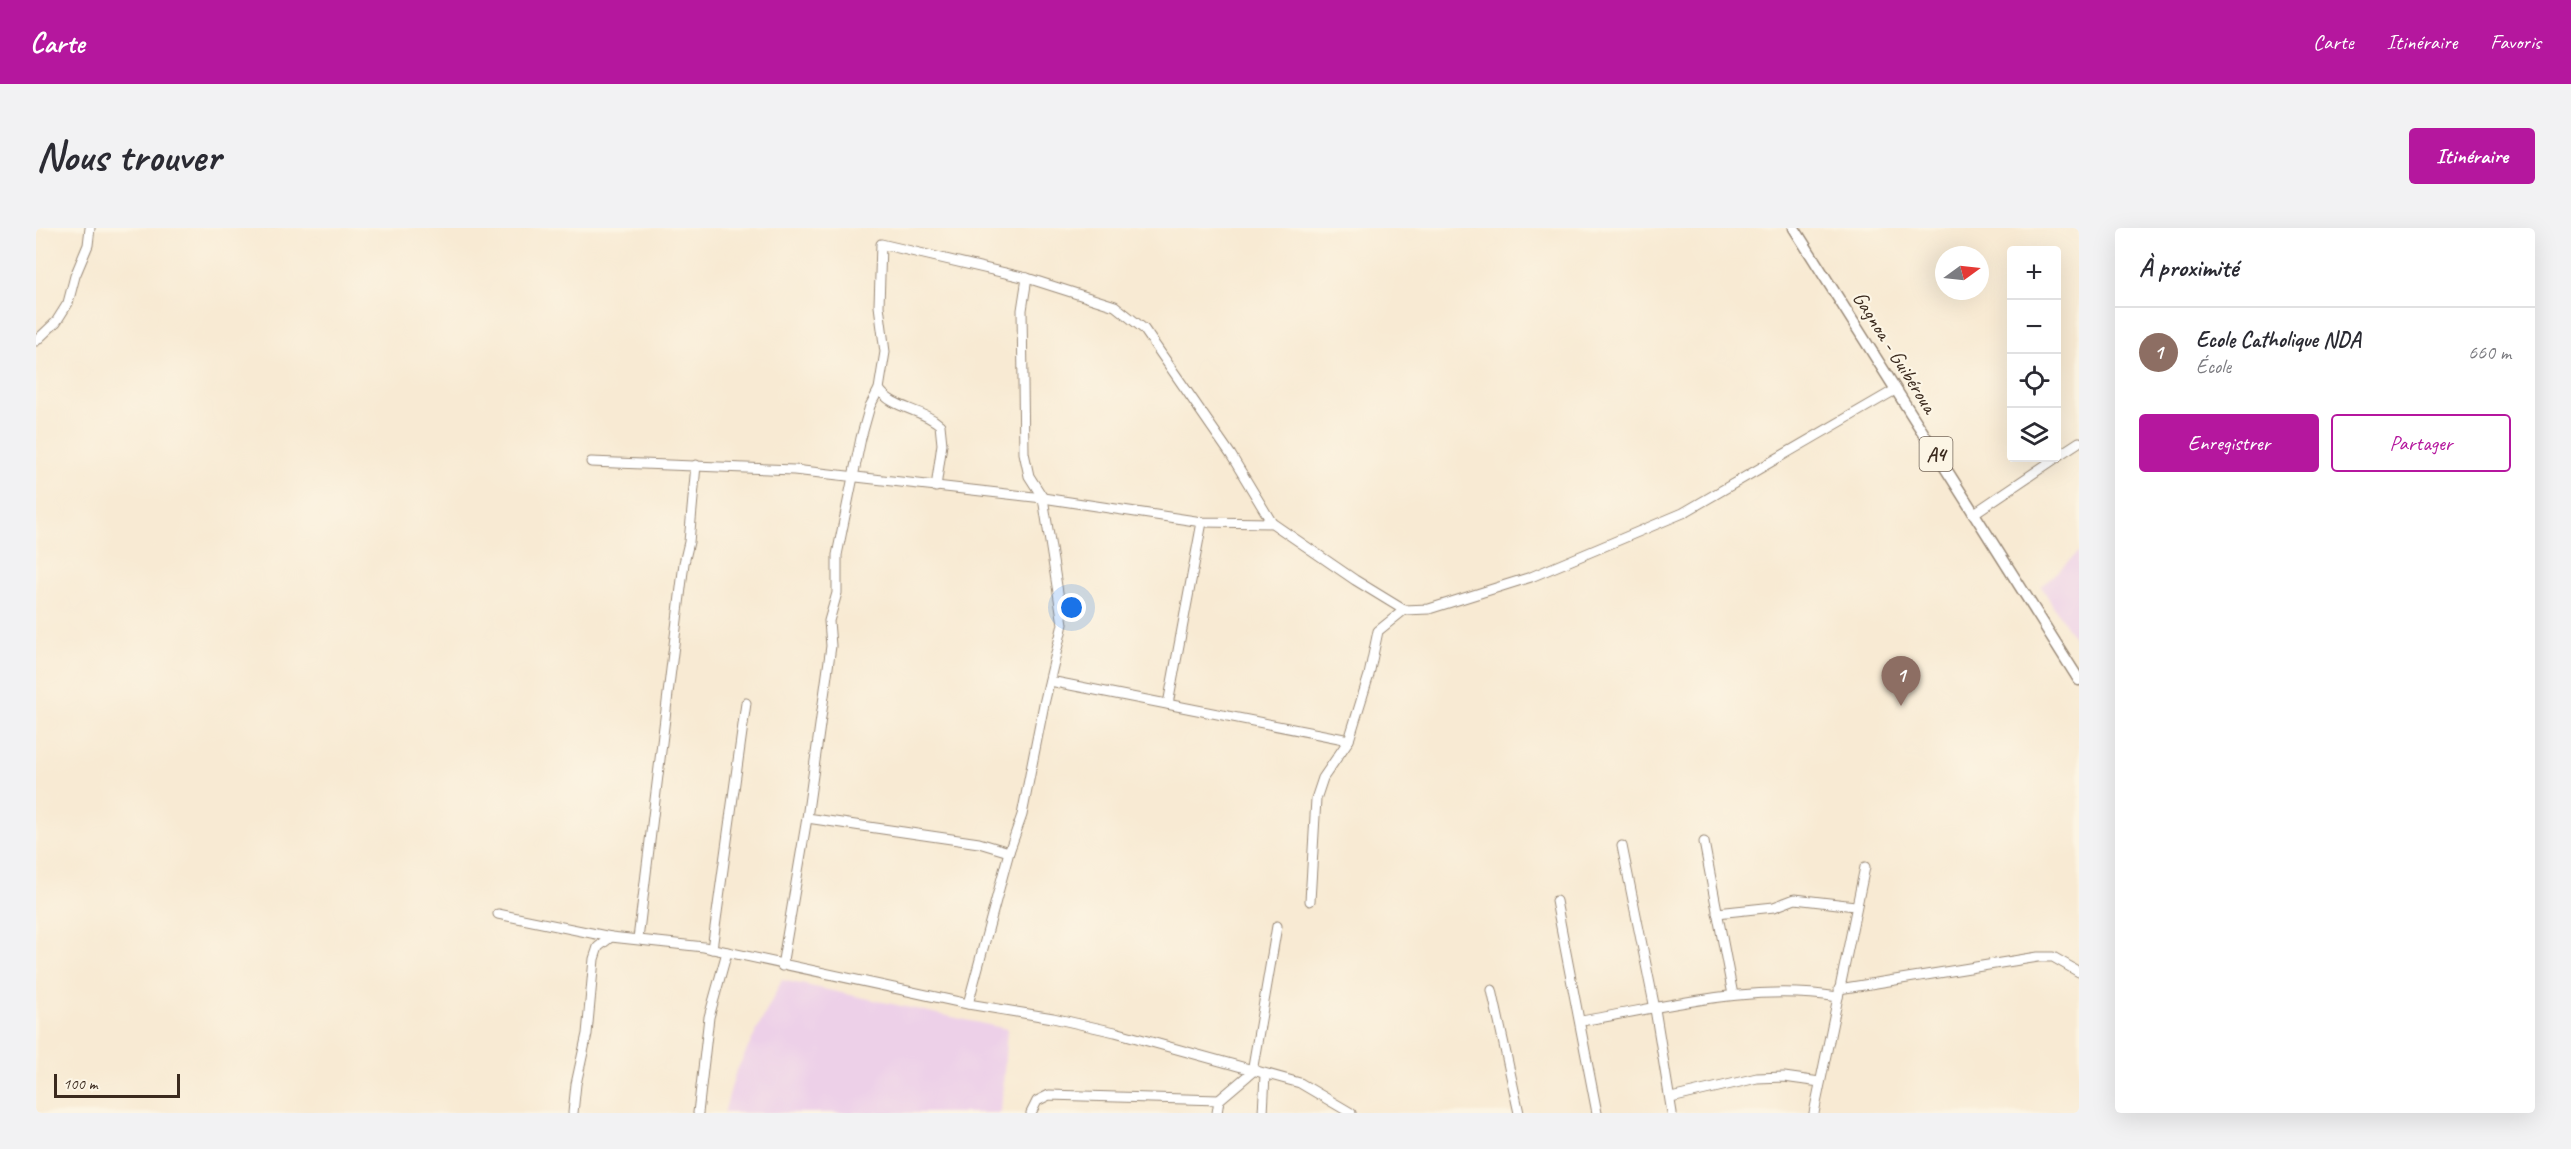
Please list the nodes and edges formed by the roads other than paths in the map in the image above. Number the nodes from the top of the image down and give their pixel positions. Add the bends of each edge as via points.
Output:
1 (90, 228) edge
2 (1794, 228) edge
3 (1027, 278) junction
4 (36, 341) edge
5 (879, 389) junction
6 (1895, 390) junction
7 (2079, 442) edge
8 (2061, 454) edge
9 (591, 462) dead end
10 (2049, 462) edge
11 (696, 465) junction
12 (852, 478) junction
13 (936, 487) junction
14 (1043, 498) junction
15 (1973, 514) junction
16 (1202, 522) junction
17 (1272, 523) junction
18 (1404, 610) junction
19 (2079, 680) edge
20 (1050, 681) junction
21 (746, 703) dead end
22 (1168, 704) junction
23 (1349, 740) junction
24 (807, 818) junction
25 (1704, 842) dead end
26 (1622, 846) dead end
27 (1009, 852) junction
28 (1865, 867) dead end
29 (1310, 901) dead end
30 (1556, 901) dead end
31 (1855, 906) junction
32 (498, 914) dead end
33 (1717, 914) junction
34 (1277, 926) dead end
35 (611, 937) junction
36 (638, 939) junction
37 (712, 949) junction
38 (727, 952) junction
39 (782, 966) junction
40 (2079, 972) edge
41 (1492, 990) dead end
42 (1839, 993) junction
43 (1732, 995) junction
44 (968, 1004) junction
45 (1655, 1009) junction
46 (1581, 1021) junction
47 (1252, 1072) junction
48 (1265, 1075) junction
49 (1820, 1082) junction
50 (1671, 1098) junction
51 (1219, 1100) junction
52 (573, 1113) edge
53 (698, 1113) edge
54 (1031, 1113) edge
55 (1217, 1113) edge
56 (1263, 1113) edge
57 (1351, 1113) edge
58 (1519, 1113) edge
59 (1597, 1113) edge
60 (1672, 1113) edge
61 (1814, 1113) edge

1 - 4 street via 68,303
2 - 6 main road, Gagnoa - Guibéroua / A4
3 - 5 street via 881,244 879,306 885,352
3 - 14 street via 1022,310 1024,453 1029,476
3 - 17 street via 1115,306 1144,329 1232,455
5 - 12 street via 870,406
5 - 13 street via 886,400 928,414 940,424 942,444
6 - 15 main road, Gagnoa - Guibéroua / A4
6 - 18 street via 1683,513 1531,577 1429,609
7 - 8 street
9 - 11 street
10 - 15 street
11 - 12 street via 794,470
11 - 36 street
12 - 13 street
12 - 24 street via 837,555 837,593 829,621 831,646
13 - 14 street
14 - 16 street
14 - 20 street via 1063,624
15 - 19 main road, Gagnoa - Guibéroua / A4
16 - 17 street
16 - 22 street
17 - 18 street
18 - 23 street via 1378,631
20 - 22 street
20 - 27 street via 1022,815
21 - 37 street
22 - 23 street
23 - 29 street via 1323,778 1317,799
24 - 27 street via 979,843
24 - 39 street
25 - 33 street
26 - 45 street
27 - 44 street
28 - 31 street
30 - 46 street
31 - 33 street via 1795,899 1774,907
31 - 42 street
32 - 35 street
33 - 43 street
34 - 47 street
35 - 36 street
35 - 52 street via 598,946 594,959 587,1034
36 - 37 street
37 - 38 street
38 - 39 street
38 - 53 street via 709,1017
39 - 44 street
40 - 42 street via 2052,957 2038,957
41 - 58 street
42 - 43 street via 1784,991
42 - 49 street
43 - 45 street
44 - 47 street via 1115,1032
45 - 46 street
45 - 50 street
46 - 59 street
47 - 48 street
47 - 51 street
48 - 56 street
48 - 57 street via 1300,1083
49 - 50 street via 1757,1078
49 - 61 street
50 - 60 street
51 - 54 street via 1049,1095 1037,1101
51 - 55 street

